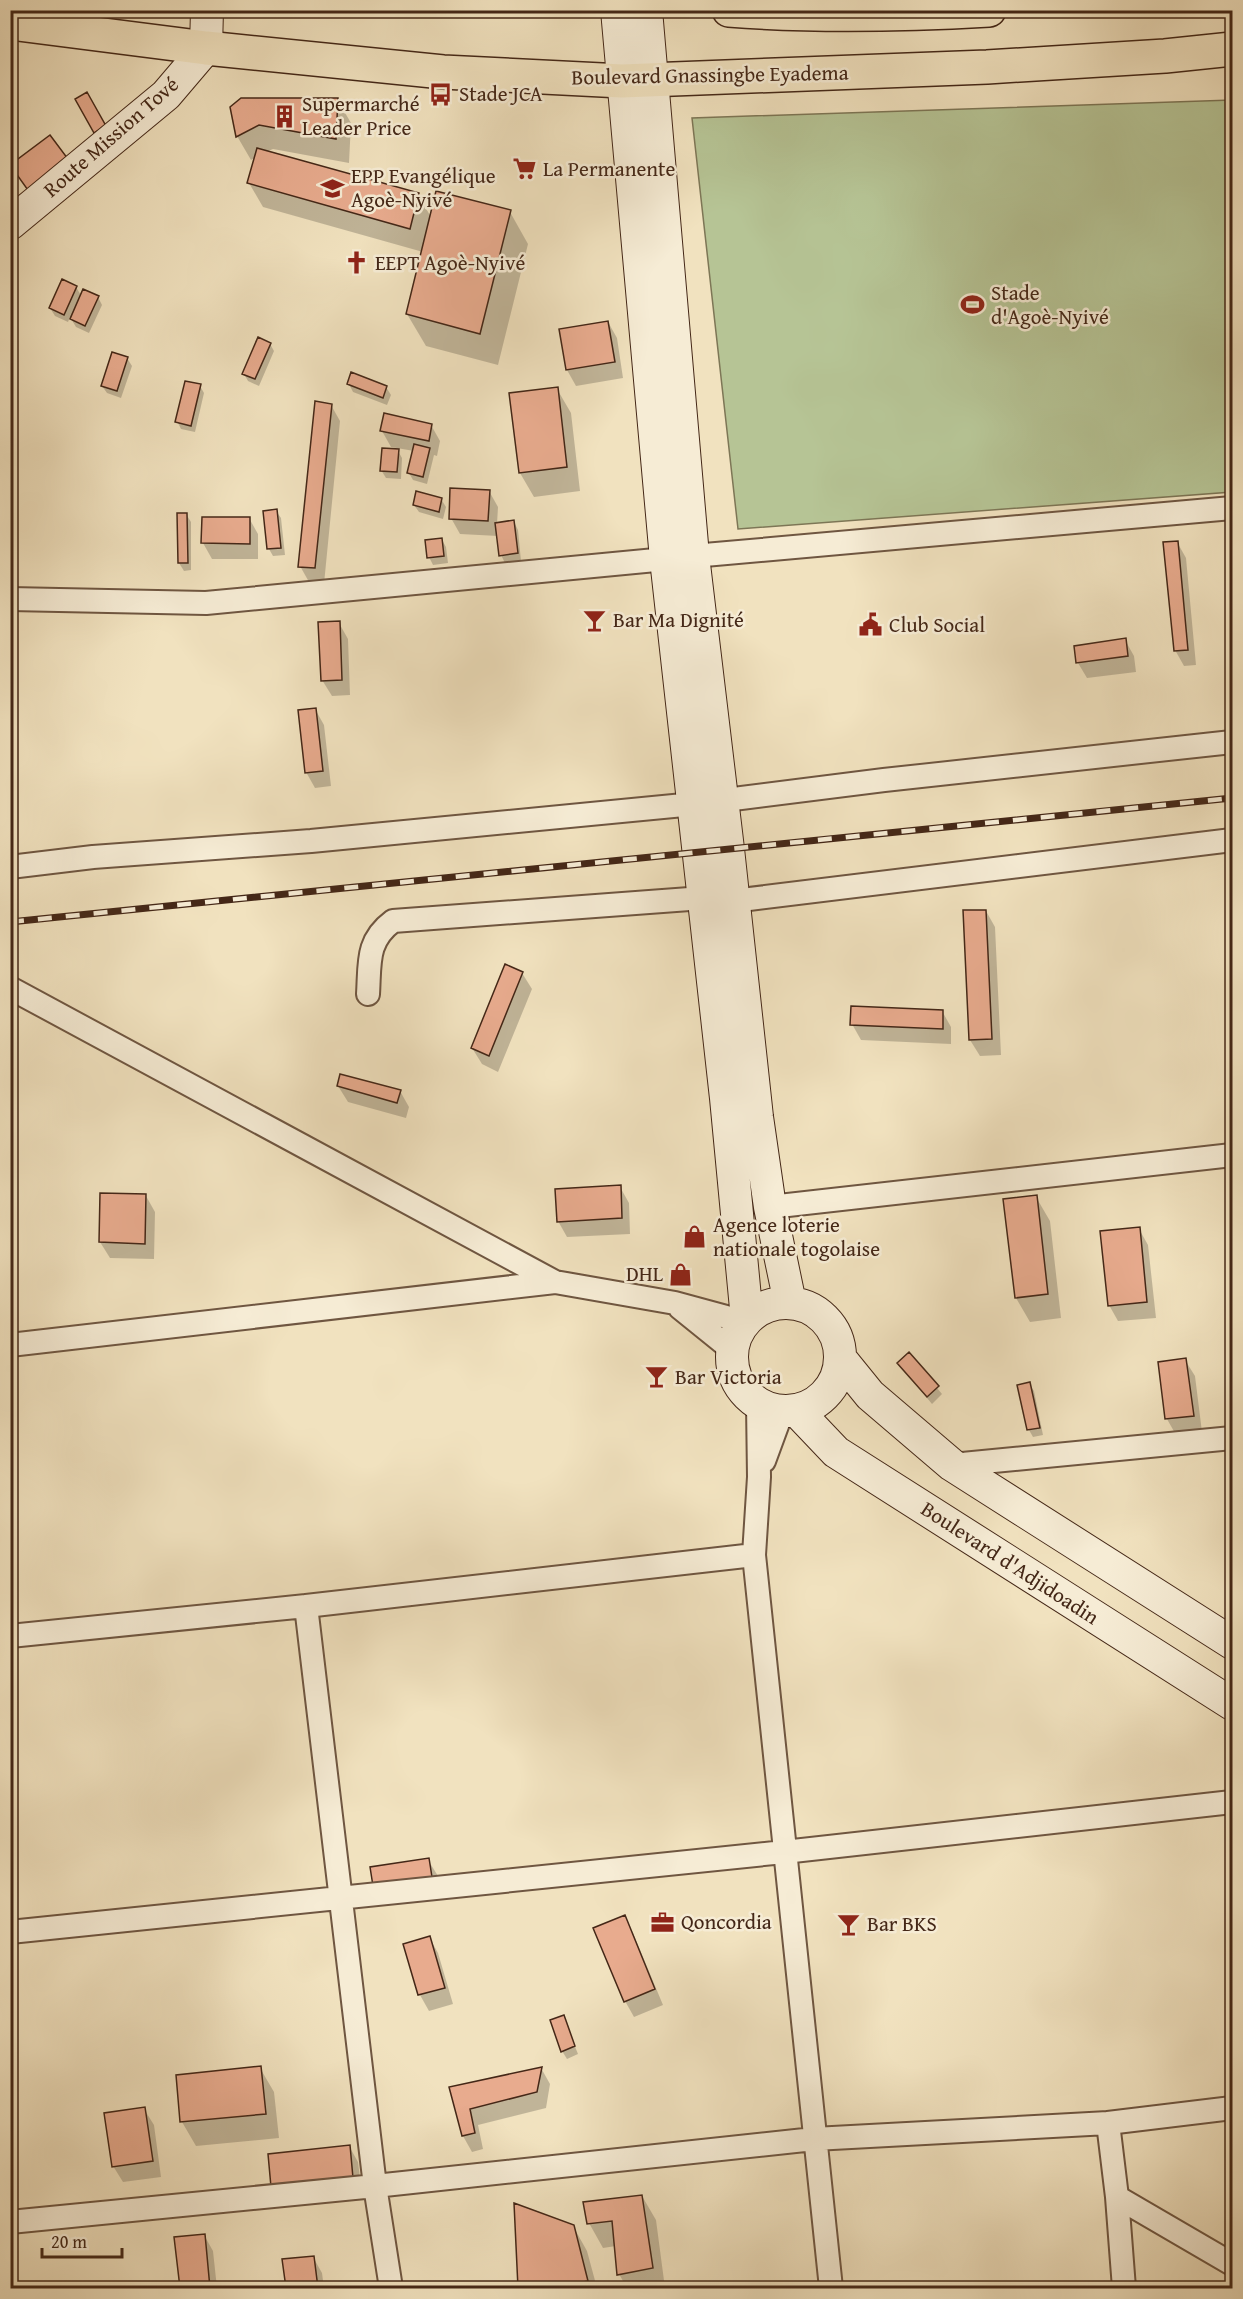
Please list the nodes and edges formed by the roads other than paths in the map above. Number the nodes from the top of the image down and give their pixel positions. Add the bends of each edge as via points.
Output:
1 (207, 10) edge
2 (617, 10) edge
3 (645, 10) edge
4 (729, 10) edge
5 (989, 10) edge
6 (794, 13) edge
7 (10, 23) edge
8 (206, 48) junction
9 (1233, 49) edge
10 (637, 80) junction
11 (10, 224) edge
12 (1233, 508) edge
13 (680, 558) junction
14 (10, 600) edge
15 (1233, 742) edge
16 (708, 801) junction
17 (1233, 840) edge
18 (10, 867) edge
19 (718, 900) junction
20 (10, 988) edge
21 (368, 994) dead end
22 (1233, 1155) edge
23 (770, 1208) junction
24 (555, 1282) junction
25 (675, 1303) junction
26 (790, 1303) junction
27 (746, 1321) junction
28 (10, 1345) edge
29 (732, 1350) junction
30 (840, 1358) junction
31 (779, 1409) junction
32 (1233, 1438) edge
33 (952, 1465) junction
34 (754, 1555) junction
35 (306, 1606) junction
36 (10, 1636) edge
37 (1233, 1643) edge
38 (1233, 1704) edge
39 (1233, 1802) edge
40 (784, 1852) junction
41 (340, 1898) junction
42 (10, 1932) edge
43 (1233, 2108) edge
44 (1108, 2122) junction
45 (814, 2139) junction
46 (375, 2186) junction
47 (1117, 2197) junction
48 (10, 2222) edge
49 (1233, 2264) edge
50 (392, 2289) edge
51 (831, 2289) edge
52 (1124, 2289) edge

1 - 8 main road
2 - 10 main road
3 - 10 main road
4 - 6 highway
5 - 6 highway
7 - 8 highway, Boulevard Gnassingbe Eyadema
8 - 10 highway, Boulevard Gnassingbe Eyadema via 443,72
8 - 11 main road, Route Mission Tové via 166,95
9 - 10 highway, Boulevard Gnassingbe Eyadema via 987,67
10 - 13 main road
12 - 13 street
13 - 14 street via 206,603
13 - 16 main road
15 - 16 street
16 - 18 street via 311,842 93,857
16 - 19 main road
17 - 19 street
19 - 21 street via 393,921 379,932 370,954
19 - 23 main road
19 - 27 main road via 726,1098
20 - 24 street
22 - 23 street
23 - 26 main road
24 - 25 street
24 - 28 street
25 - 27 street
25 - 29 street
26 - 27 main road via 767,1306
26 - 30 main road via 816,1312 834,1332
27 - 29 main road
29 - 31 main road via 734,1371 743,1390
30 - 31 main road via 832,1386 812,1405
30 - 33 main road via 870,1395
31 - 34 street via 759,1477
31 - 38 main road, Boulevard d'Adjidoadin via 836,1452
32 - 33 street
33 - 37 main road
34 - 35 street
34 - 40 street
35 - 36 street
35 - 41 street
39 - 40 street
40 - 41 street
40 - 45 street
41 - 42 street
41 - 46 street
43 - 44 street
44 - 45 street
44 - 47 street
45 - 46 street
45 - 51 street
46 - 48 street
46 - 50 street
47 - 49 street
47 - 52 street

